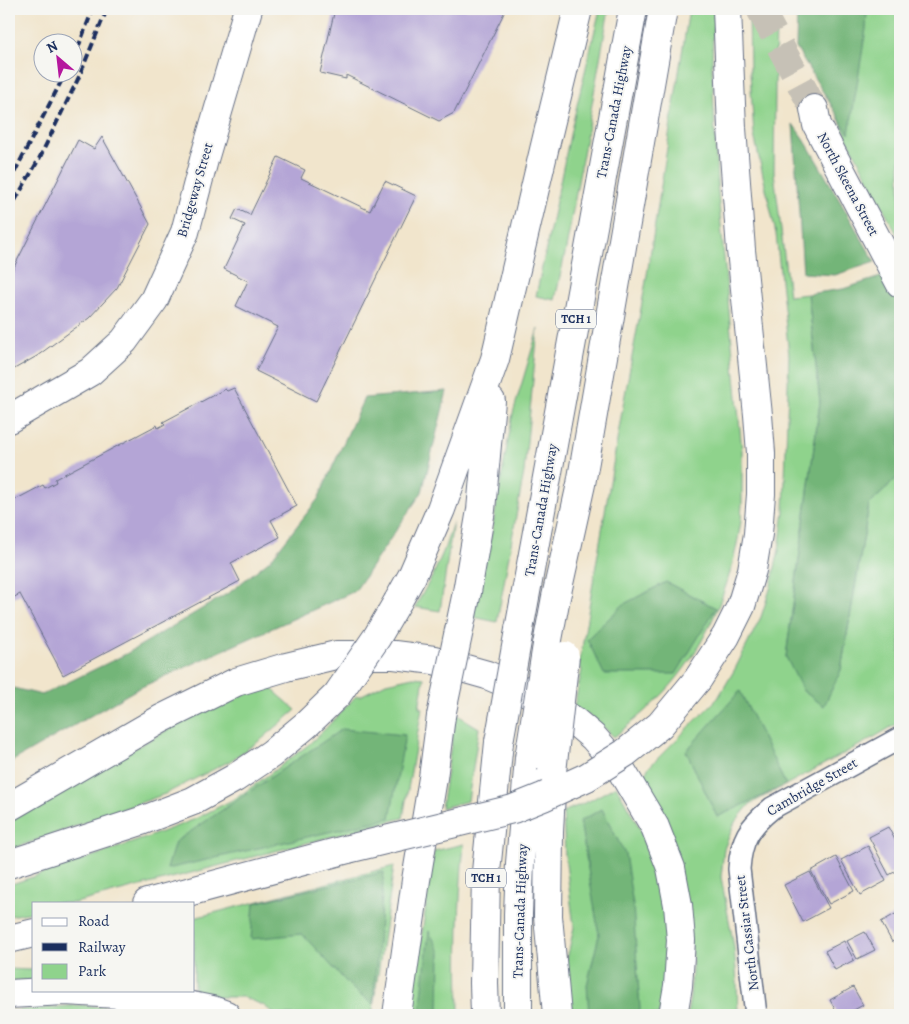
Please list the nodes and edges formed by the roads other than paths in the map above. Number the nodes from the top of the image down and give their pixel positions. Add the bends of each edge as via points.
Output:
1 (248, 9) edge
2 (578, 9) edge
3 (633, 9) edge
4 (663, 9) edge
5 (727, 9) edge
6 (814, 109) tunnel mouth
7 (900, 283) edge
8 (495, 359) junction
9 (9, 419) edge
10 (556, 651) junction
11 (900, 738) edge
12 (9, 808) edge
13 (741, 852) joint
14 (9, 864) edge
15 (151, 902) edge
16 (32, 933) edge
17 (9, 939) edge
18 (46, 992) edge
19 (83, 992) edge
20 (9, 994) edge
21 (226, 1015) edge
22 (397, 1015) edge
23 (485, 1015) edge
24 (518, 1015) edge
25 (557, 1015) edge
26 (673, 1015) edge
27 (756, 1015) edge

1 - 9 main road, Bridgeway Street via 185,232 154,300 124,341 90,372
2 - 8 main road
3 - 23 main road, Trans-Canada Highway / TCH 1, bridge via 500,742 486,872
4 - 10 main road, Trans-Canada Highway / TCH 1 via 581,484 556,597
5 - 15 main road, bridge via 732,128 758,415 761,494 752,570 741,606 726,636 698,679 660,725 625,753 586,777 543,797 513,809
6 - 7 main road, North Skeena Street via 817,125
8 - 14 main road, bridge via 442,509 412,576 377,638 337,695 270,754 193,801
8 - 22 main road, bridge via 481,510 442,716
10 - 24 main road, Trans-Canada Highway / TCH 1, bridge via 529,758 520,863
10 - 25 main road, bridge via 548,916
11 - 13 street, Cambridge Street via 772,808 748,831
12 - 26 main road via 161,719 236,682 286,667 336,655 394,655 434,660 487,675 532,694 593,737 620,768 655,827 671,868 678,905 681,940
13 - 27 street, North Cassiar Street via 739,869
16 - 17 main road
18 - 20 main road
19 - 21 main road via 136,995

